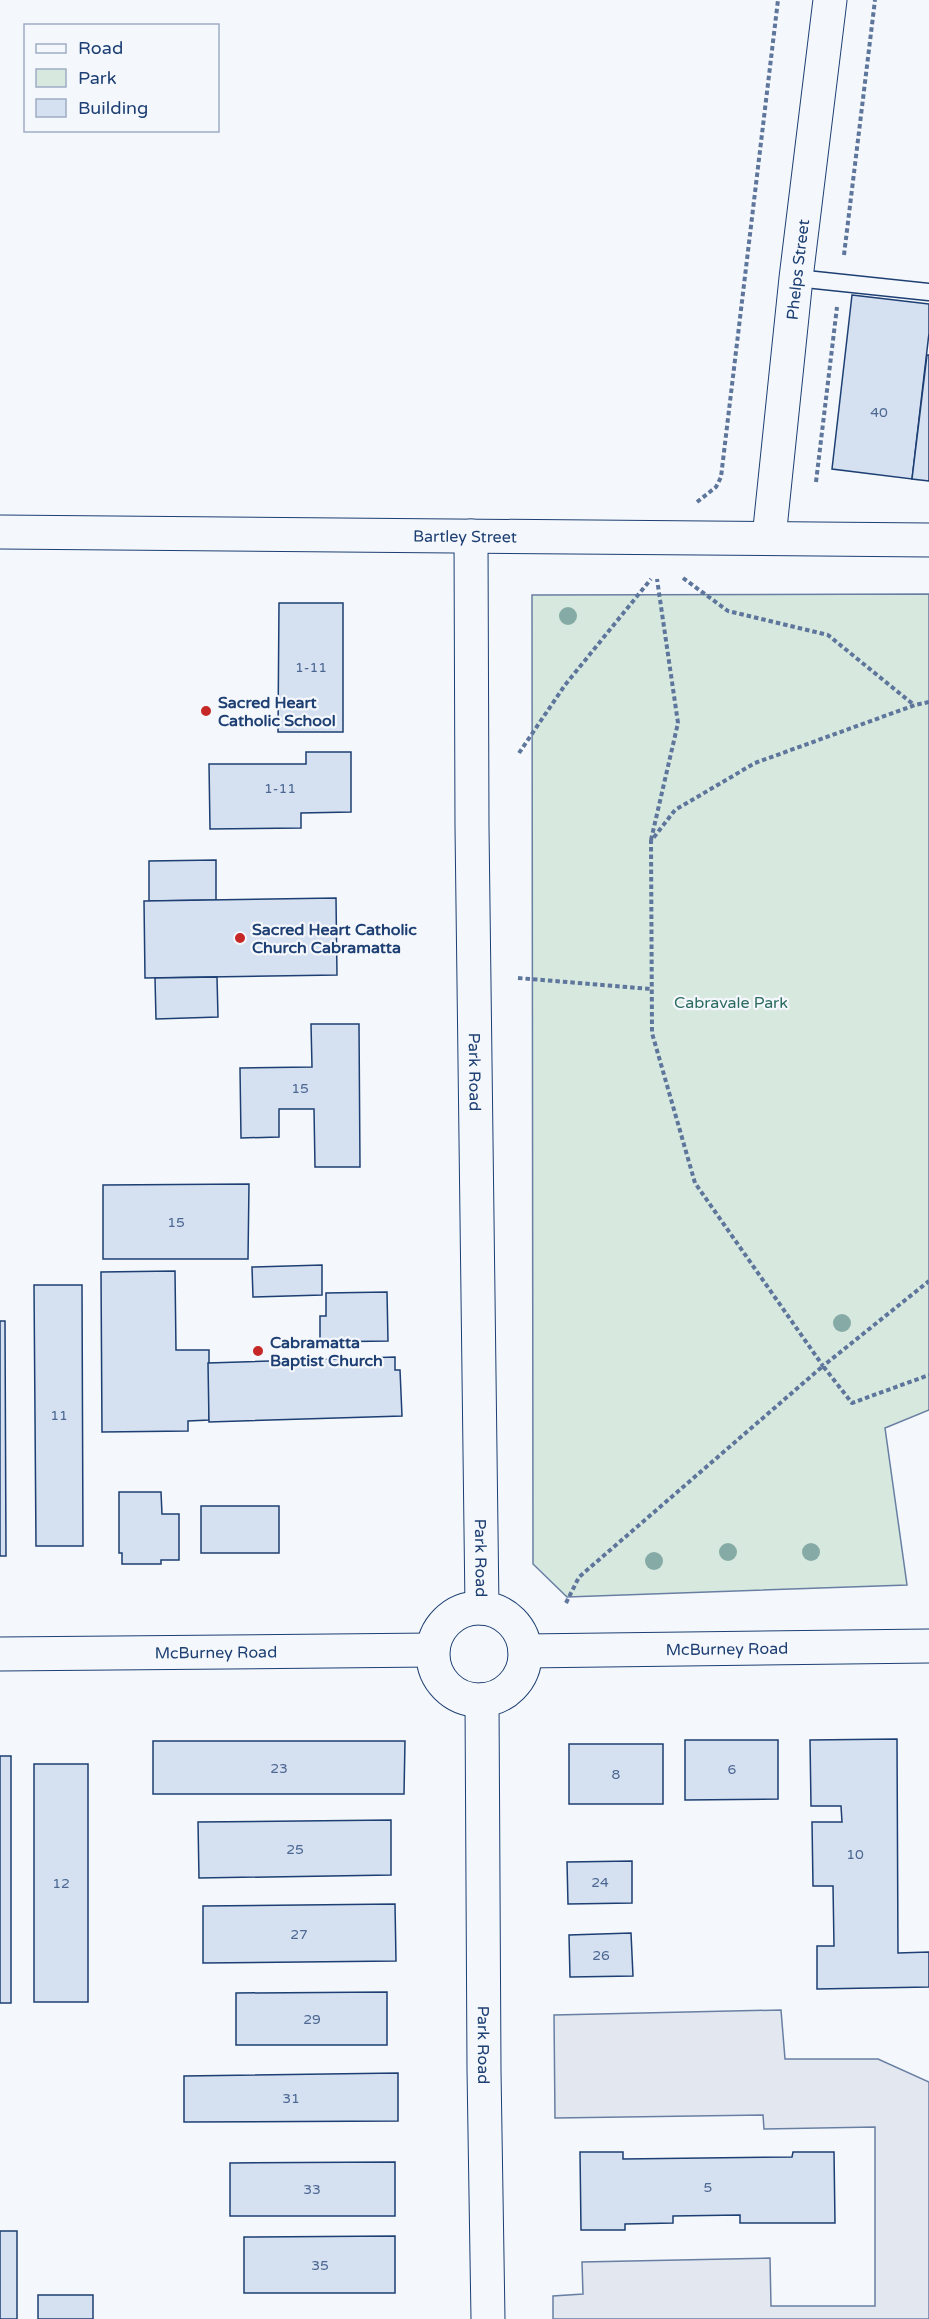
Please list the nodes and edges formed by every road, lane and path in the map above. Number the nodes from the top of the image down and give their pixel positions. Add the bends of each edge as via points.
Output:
1 (778, 0) edge
2 (830, 0) edge
3 (875, 0) edge
4 (796, 278) junction
5 (840, 283) junction
6 (929, 292) edge
7 (816, 482) dead end
8 (698, 502) dead end
9 (0, 532) edge
10 (471, 536) junction
11 (769, 538) junction
12 (929, 540) edge
13 (683, 578) dead end
14 (929, 702) edge
15 (915, 705) junction
16 (519, 753) dead end
17 (651, 842) junction
18 (518, 978) dead end
19 (651, 989) junction
20 (929, 1281) edge
21 (823, 1366) junction
22 (929, 1375) edge
23 (566, 1603) dead end
24 (482, 1608) junction
25 (929, 1646) edge
26 (432, 1650) junction
27 (525, 1651) junction
28 (0, 1654) edge
29 (482, 1700) junction
30 (488, 2319) edge

1 - 8 path via 722,477
2 - 4 street, Phelps Street
3 - 5 path
4 - 5 lane
4 - 11 street, Phelps Street
5 - 6 lane
5 - 7 path
9 - 10 street, Bartley Street
10 - 11 street, Bartley Street
10 - 24 street, Park Road
11 - 12 street, Bartley Street
13 - 15 path via 728,611 828,636
14 - 15 path
15 - 17 path via 755,763 675,810
16 - 17 path via 566,685 654,579 678,723
17 - 19 path
18 - 19 path
19 - 21 path via 652,1033 695,1183
20 - 21 path
21 - 22 path via 852,1403
21 - 23 path via 579,1577
24 - 26 street via 467,1609 443,1624
24 - 27 street via 507,1617 523,1638
25 - 27 street, McBurney Road
26 - 28 street, McBurney Road
26 - 29 street via 438,1676 446,1686 463,1696
27 - 29 street via 518,1678 508,1689
29 - 30 street, Park Road

